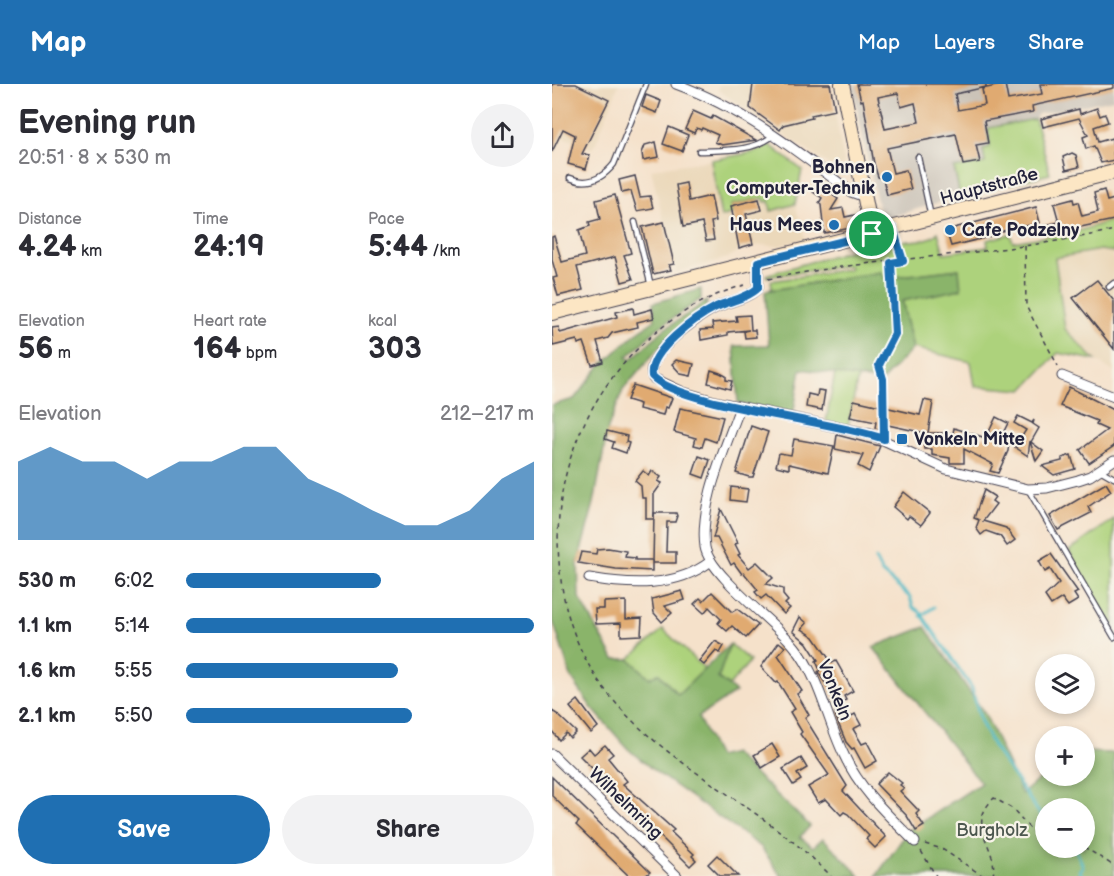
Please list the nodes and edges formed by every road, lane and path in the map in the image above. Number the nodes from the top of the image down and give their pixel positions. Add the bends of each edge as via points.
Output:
1 (646, 84) edge
2 (676, 84) edge
3 (842, 84) edge
4 (774, 135) junction
5 (699, 151) dead end
6 (918, 157) dead end
7 (1114, 172) edge
8 (570, 178) dead end
9 (865, 198) junction
10 (931, 219) junction
11 (635, 222) dead end
12 (893, 229) junction
13 (1114, 230) edge
14 (872, 234) junction
15 (1025, 246) junction
16 (903, 261) junction
17 (758, 262) junction
18 (891, 263) junction
19 (759, 282) junction
20 (1114, 283) edge
21 (1109, 287) dead end
22 (651, 288) junction
23 (552, 313) edge
24 (1062, 376) joint
25 (1114, 397) edge
26 (740, 407) junction
27 (884, 439) junction
28 (1114, 460) edge
29 (1100, 470) junction
30 (1114, 478) edge
31 (1028, 489) junction
32 (711, 561) junction
33 (589, 578) dead end
34 (1114, 637) edge
35 (552, 754) edge
36 (1035, 834) edge
37 (915, 842) junction
38 (1095, 854) edge
39 (1114, 866) edge
40 (677, 876) edge
41 (831, 876) edge
42 (936, 876) edge
43 (982, 876) edge
44 (993, 876) edge

1 - 8 lane via 614,165 597,179 580,182
2 - 4 street via 720,102
3 - 9 main road
4 - 5 lane via 741,149
4 - 9 street via 851,192
6 - 10 lane
7 - 10 main road, Hauptstraße
9 - 14 main road
10 - 12 main road, Hauptstraße
11 - 22 lane
12 - 14 main road, Hauptstraße
12 - 16 path
13 - 15 path
14 - 17 main road, Hauptstraße
15 - 16 path
15 - 24 path via 1026,306
16 - 18 path
17 - 19 street
17 - 22 main road, Hauptstraße
18 - 19 path
18 - 27 path via 895,334 879,365 883,379
19 - 26 street via 753,293 714,308 652,362 652,376 663,384
19 - 41 path via 710,297 663,327 632,354 604,389 577,440 562,490 558,528 561,580 565,606 584,654 623,714 679,761 795,844
20 - 21 lane
22 - 23 main road, Hauptstraße
24 - 25 street
26 - 27 street
26 - 32 street via 714,480 706,520 705,545
27 - 31 street via 946,469
28 - 29 street
29 - 30 lane
29 - 31 street via 1058,486
31 - 34 lane
32 - 33 street via 688,574 649,583
32 - 37 street, Vonkeln via 801,655 850,768 866,792
35 - 40 street, Wilhelmring
36 - 44 path via 1013,809 994,798 984,808 981,832 991,854
37 - 42 path
37 - 43 path via 942,849
38 - 39 path

